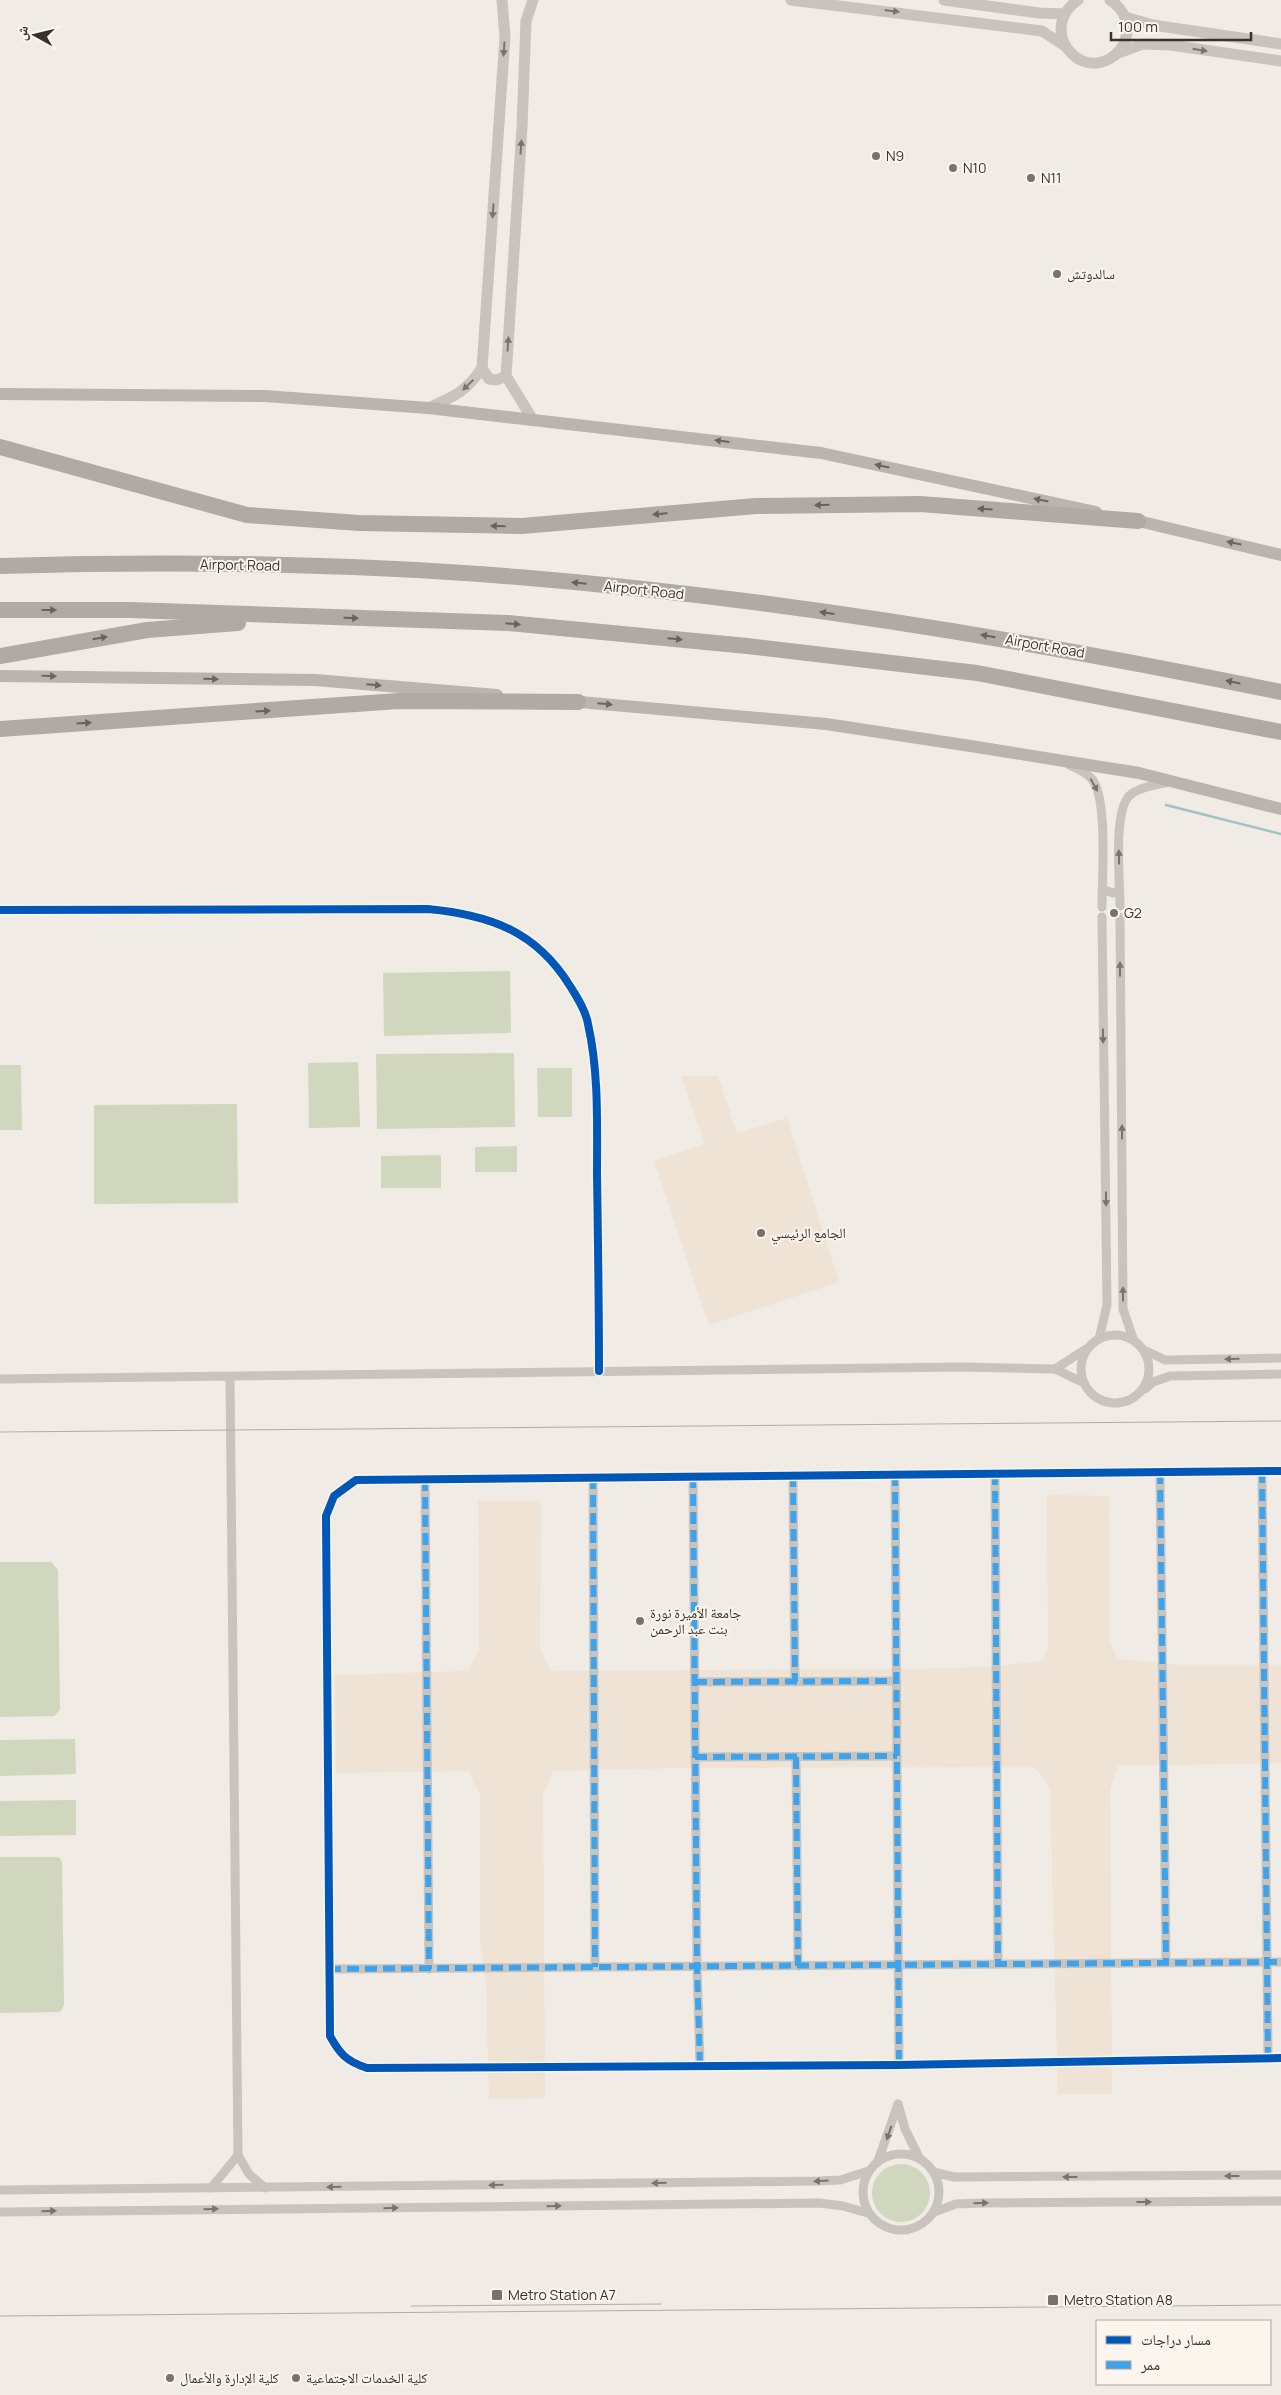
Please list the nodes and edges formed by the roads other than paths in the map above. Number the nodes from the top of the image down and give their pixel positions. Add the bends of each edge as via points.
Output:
1 (502, 0) edge
2 (533, 0) edge
3 (792, 0) edge
4 (944, 0) edge
5 (1078, 0) edge
6 (1111, 0) edge
7 (1064, 14) junction
8 (1125, 17) junction
9 (1281, 44) edge
10 (1065, 46) junction
11 (1118, 53) junction
12 (1281, 62) edge
13 (482, 368) junction
14 (506, 376) junction
15 (0, 394) edge
16 (428, 408) junction
17 (533, 420) junction
18 (0, 447) edge
19 (1138, 520) junction
20 (1281, 555) edge
21 (0, 566) edge
22 (0, 610) edge
23 (321, 617) junction
24 (0, 656) edge
25 (0, 676) edge
26 (1281, 692) edge
27 (578, 702) junction
28 (0, 730) edge
29 (1281, 733) edge
30 (1055, 760) junction
31 (1172, 781) junction
32 (1281, 809) edge
33 (1102, 889) junction
34 (1120, 890) junction
35 (1120, 906) dead end
36 (1102, 907) dead end
37 (0, 910) edge
38 (1102, 917) dead end
39 (1120, 917) dead end
40 (1099, 1339) junction
41 (1134, 1341) junction
42 (1090, 1346) junction
43 (1143, 1349) junction
44 (1281, 1358) edge
45 (1055, 1369) junction
46 (599, 1371) junction
47 (1281, 1374) edge
48 (230, 1377) junction
49 (0, 1379) edge
50 (1084, 1383) junction
51 (1144, 1389) junction
52 (1262, 1471) junction
53 (1281, 1471) edge
54 (1160, 1472) junction
55 (895, 1474) junction
56 (995, 1474) junction
57 (793, 1475) junction
58 (693, 1476) junction
59 (593, 1477) junction
60 (426, 1479) junction
61 (897, 1681) junction
62 (695, 1682) junction
63 (795, 1682) junction
64 (897, 1756) junction
65 (695, 1757) junction
66 (796, 1757) junction
67 (1166, 1962) junction
68 (1267, 1962) junction
69 (1281, 1962) edge
70 (998, 1964) junction
71 (898, 1965) junction
72 (697, 1966) junction
73 (798, 1966) junction
74 (596, 1967) junction
75 (329, 1969) junction
76 (429, 1969) junction
77 (1281, 2058) edge
78 (1268, 2059) junction
79 (900, 2065) junction
80 (700, 2066) junction
81 (238, 2155) junction
82 (920, 2159) junction
83 (878, 2161) junction
84 (869, 2171) junction
85 (933, 2172) junction
86 (1281, 2176) edge
87 (211, 2188) junction
88 (265, 2188) junction
89 (0, 2190) edge
90 (1281, 2201) edge
91 (0, 2212) edge
92 (934, 2212) junction
93 (868, 2213) junction

1 -> 13 street via 505,37
14 -> 2 street via 526,21
3 -> 10 street via 1042,31
4 - 7 street
5 - 7 street
6 - 8 street
7 - 10 street via 1061,35
8 - 9 street via 1153,25
8 - 11 street via 1127,37
10 - 11 street via 1085,62 1103,62
11 -> 12 street via 1143,44 1170,45
13 - 14 street via 489,379
13 -> 16 street via 460,394
14 - 17 street
15 - 16 main road via 265,396
16 - 17 main road
19 -> 17 main road via 821,453
19 -> 18 highway via 920,504 756,506 522,526 359,523 247,516
20 -> 19 main road
26 -> 21 highway, Airport Road via 1133,661 972,633 728,599 518,577 309,566 92,563
22 -> 23 highway via 130,610
24 -> 23 highway via 147,630
23 -> 29 highway via 508,623 977,673
25 -> 27 main road via 316,680
28 -> 27 highway via 398,701
27 -> 30 main road via 826,724
30 - 31 main road
30 -> 33 street via 1083,771 1093,780 1101,798
31 - 32 main road
34 -> 31 street via 1120,812 1129,796
33 - 34 street via 1113,893
33 - 36 street
34 - 35 street
37 - 46 street via 428,909 462,912 488,919 513,930 533,944 564,976 588,1022 597,1116
38 -> 40 street via 1107,1305
41 -> 39 street via 1123,1309
40 - 41 street via 1117,1335
40 - 42 street
41 - 43 street
42 - 45 street
42 - 50 street via 1082,1364
44 -> 43 street via 1165,1360
43 - 51 street via 1149,1367
45 - 46 street
45 - 50 street
46 - 48 street
47 - 51 street via 1170,1376
48 - 49 street
48 - 81 street
50 - 51 street via 1090,1392 1108,1402 1129,1400
52 - 53 street
52 - 54 street
52 - 68 street
54 - 56 street
54 - 67 street
55 - 56 street
55 - 57 street
55 - 61 street
56 - 70 street
57 - 58 street
57 - 63 street
58 - 59 street
58 - 62 street
59 - 60 street
59 - 74 street
60 - 75 street via 356,1480 334,1496 326,1516
60 - 76 street
61 - 63 street
61 - 64 street
62 - 63 street
62 - 65 street
64 - 66 street
64 - 71 street
65 - 66 street
65 - 72 street
66 - 73 street
67 - 68 street
67 - 70 street
68 - 69 street
68 - 78 street
70 - 71 street
71 - 73 street
71 - 79 street
72 - 73 street
72 - 74 street
72 - 80 street
74 - 76 street
75 - 76 street
75 - 80 street via 330,2036 340,2054 366,2068
77 - 78 street
78 - 79 street
79 - 80 street
81 - 87 street
81 - 88 street via 249,2174
82 - 83 street via 899,2154
82 -> 83 street via 898,2104
82 - 85 street
83 - 84 street
84 -> 88 street via 840,2180 819,2181
84 - 93 street via 862,2192
86 -> 85 street via 954,2177
85 - 92 street via 939,2192
87 - 88 street
87 - 89 street
92 -> 90 street via 956,2204 982,2203
91 -> 93 street via 819,2203
92 - 93 street via 918,2227 907,2231 885,2228

